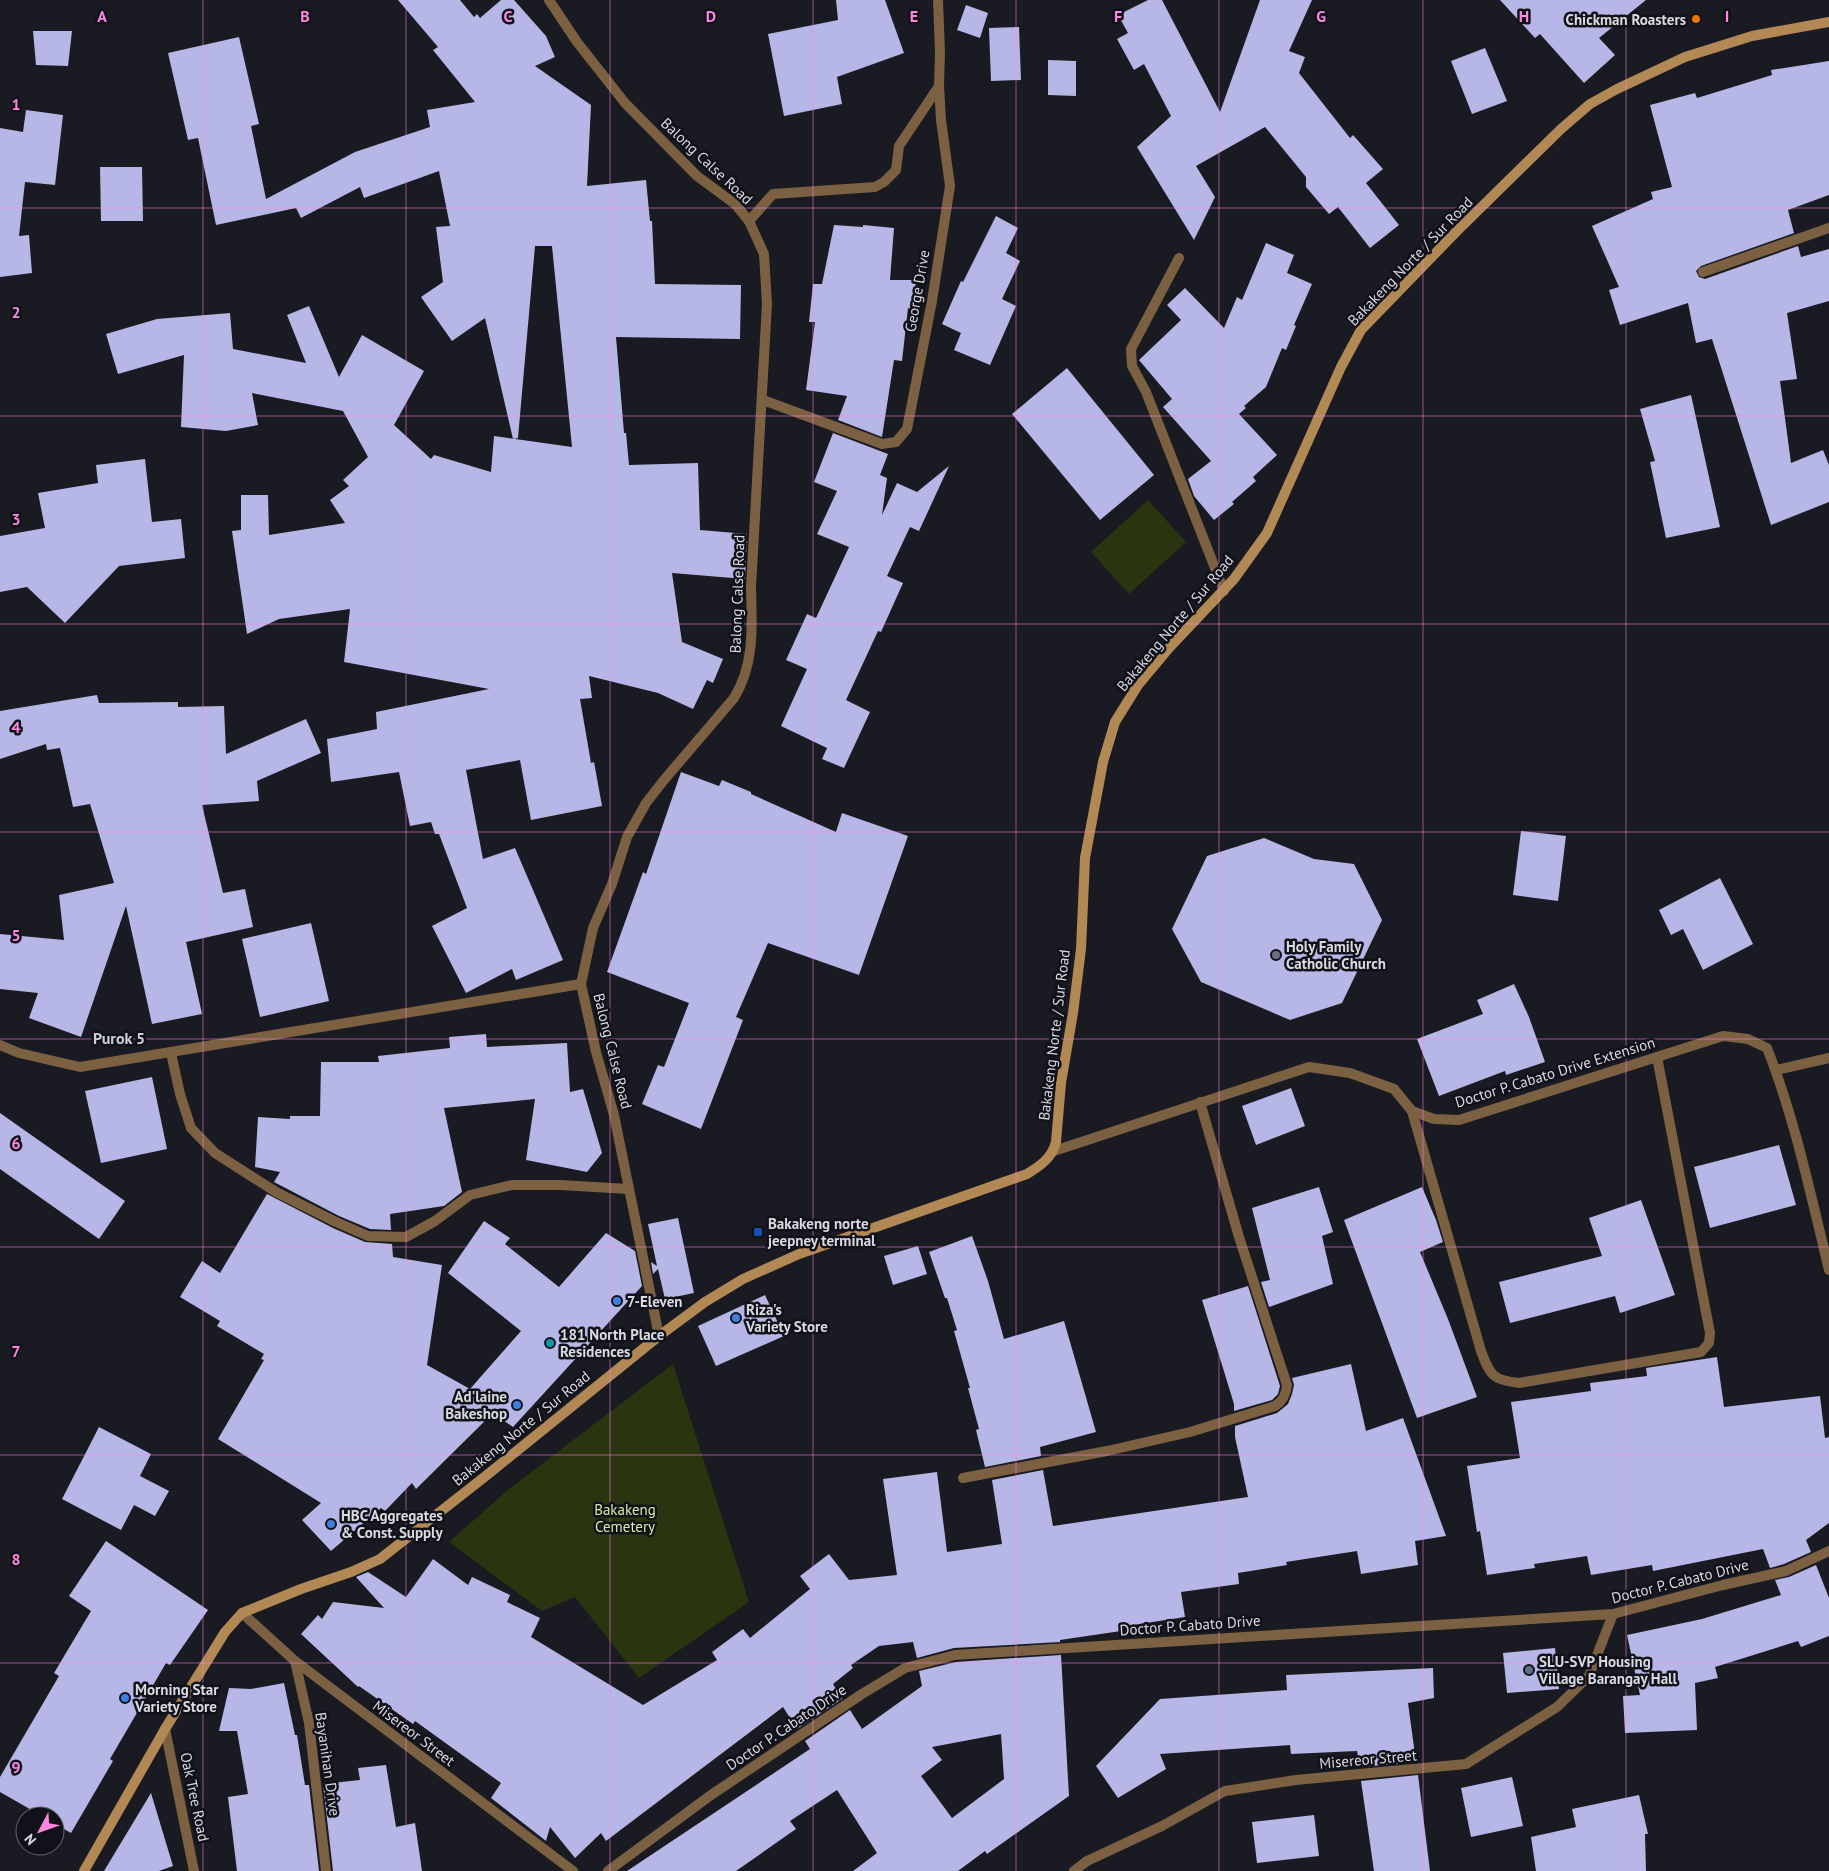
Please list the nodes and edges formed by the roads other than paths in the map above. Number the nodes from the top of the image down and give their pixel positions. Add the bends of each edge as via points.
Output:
1 (549, 0) edge
2 (938, 0) edge
3 (1829, 22) edge
4 (939, 86) junction
5 (749, 221) junction
6 (1829, 228) edge
7 (1179, 258) dead end
8 (1703, 272) dead end
9 (763, 400) junction
10 (1224, 591) junction
11 (581, 984) junction
12 (0, 1045) edge
13 (171, 1053) junction
14 (1657, 1057) junction
15 (1829, 1058) edge
16 (1776, 1070) junction
17 (1200, 1102) junction
18 (1412, 1110) junction
19 (1054, 1151) junction
20 (628, 1189) junction
21 (1829, 1270) edge
22 (658, 1336) junction
23 (963, 1478) dead end
24 (1829, 1551) edge
25 (242, 1613) junction
26 (1613, 1614) junction
27 (295, 1661) junction
28 (165, 1729) junction
29 (84, 1871) edge
30 (194, 1871) edge
31 (326, 1871) edge
32 (573, 1871) edge
33 (608, 1871) edge
34 (1074, 1871) edge

1 - 5 street, Balong Calse Road via 624,103 697,176 735,204
2 - 4 street, George Drive
3 - 10 main road, Bakakeng Norte / Sur Road via 1752,36 1685,57 1590,104 1561,130 1361,330 1341,367 1267,534
4 - 5 street via 900,146 896,170 884,182 875,187 773,194
4 - 9 street, George Drive via 950,186 907,429 896,442 882,444
5 - 9 street, Balong Calse Road via 764,254 767,304
6 - 8 street
7 - 10 street via 1131,349 1132,366 1146,392
9 - 11 street, Balong Calse Road via 751,587 752,631 750,658 743,684 658,787 627,837 593,928
10 - 19 main road, Bakakeng Norte / Sur Road via 1138,685 1115,722 1085,858 1081,948
11 - 13 street
11 - 20 street, Balong Calse Road via 614,1115
12 - 13 street via 19,1053 80,1067
13 - 20 street via 191,1128 215,1153 276,1192 368,1236 406,1237 470,1195 512,1185
14 - 16 street, Doctor P. Cabato Drive Extension via 1723,1036 1748,1039 1768,1048
14 - 18 street, Doctor P. Cabato Drive Extension via 1459,1120 1434,1119
14 - 18 street via 1710,1333 1709,1343 1695,1354 1519,1383 1502,1381 1488,1371
15 - 16 street
16 - 21 street, Doctor P. Cabato Drive Extension
17 - 18 street, Doctor P. Cabato Drive Extension via 1309,1066 1350,1073 1394,1089
17 - 19 street, Doctor P. Cabato Drive Extension
17 - 23 street via 1287,1385 1281,1402 1190,1432
19 - 22 main road, Bakakeng Norte / Sur Road via 1027,1174 799,1254 743,1279 704,1302
20 - 22 street, Balong Calse Road
22 - 25 main road, Bakakeng Norte / Sur Road via 380,1558 352,1572
24 - 26 street, Doctor P. Cabato Drive via 1786,1571
25 - 27 street, Misereor Street
25 - 28 main road, Bakakeng Norte / Sur Road via 225,1632
26 - 33 street, Doctor P. Cabato Drive via 955,1655 905,1668 862,1694 711,1795
26 - 34 street, Misereor Street via 1589,1676 1557,1707 1466,1764 1296,1780 1225,1791 1162,1826 1087,1861
27 - 31 street, Bayanihan Drive via 310,1731
27 - 32 street, Misereor Street
28 - 29 main road, Bakakeng Norte / Sur Road
28 - 30 street, Oak Tree Road

